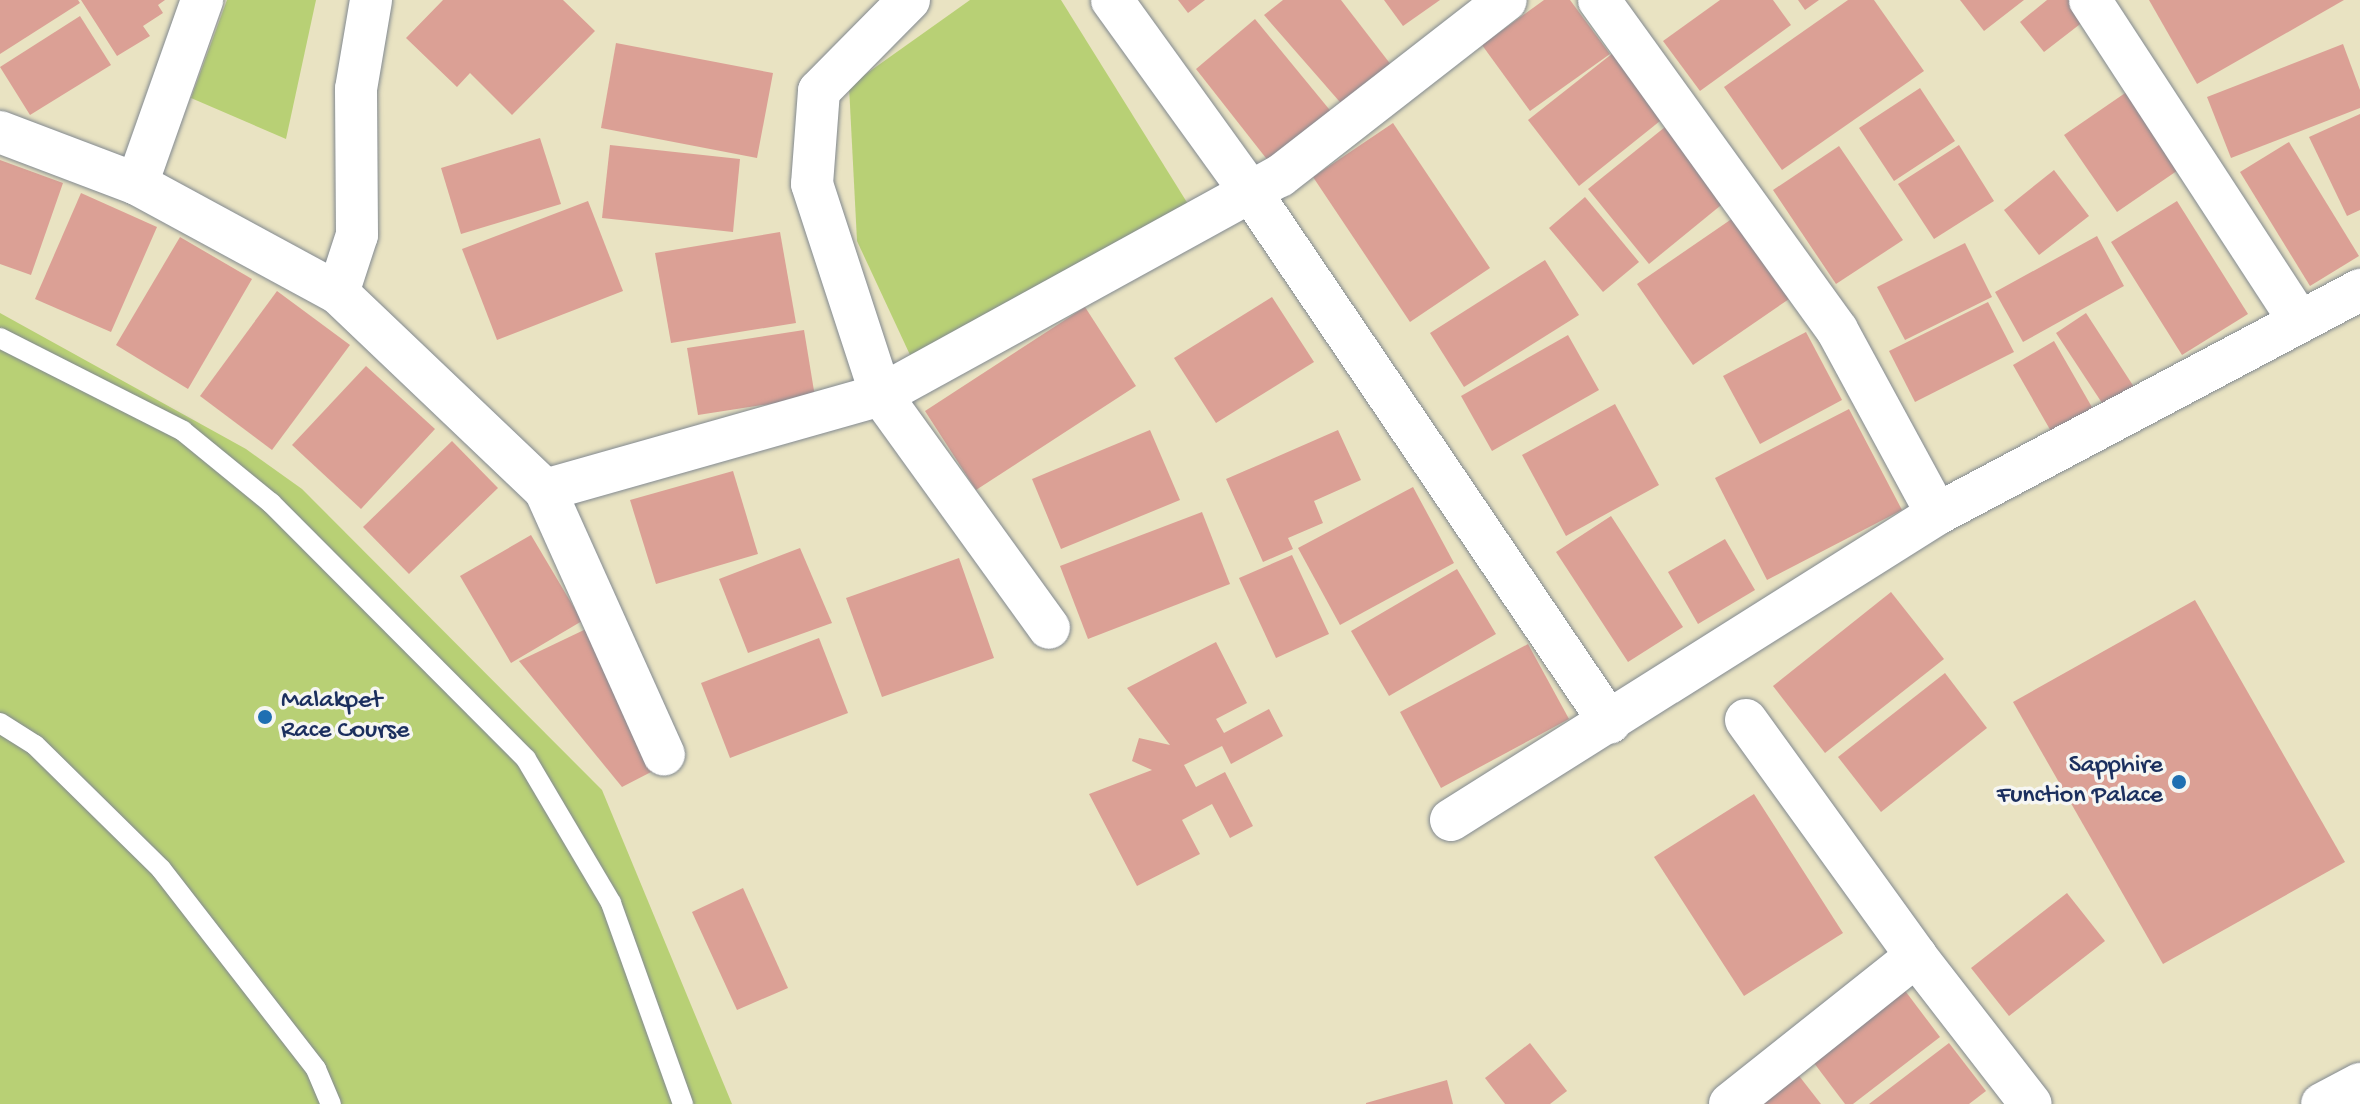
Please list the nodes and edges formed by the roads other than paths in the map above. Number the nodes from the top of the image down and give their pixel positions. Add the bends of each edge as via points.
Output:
1 (202, 0) edge
2 (371, 0) edge
3 (909, 0) edge
4 (1112, 0) edge
5 (1506, 0) edge
6 (1599, 0) edge
7 (2090, 0) edge
8 (0, 132) edge
9 (137, 184) junction
10 (1250, 191) junction
11 (338, 293) junction
12 (2356, 303) edge
13 (2299, 321) junction
14 (0, 338) edge
15 (881, 395) junction
16 (545, 490) junction
17 (1937, 514) junction
18 (1049, 628) dead end
19 (1746, 720) dead end
20 (0, 723) edge
21 (1610, 723) junction
22 (664, 755) dead end
23 (1451, 820) dead end
24 (1916, 956) junction
25 (2360, 1084) edge
26 (331, 1104) edge
27 (683, 1104) edge
28 (1730, 1104) edge
29 (2031, 1104) edge
30 (2322, 1104) edge

1 - 9 street
2 - 11 street via 356,89 357,235
3 - 15 street via 819,91 817,106 812,184
4 - 10 street
5 - 10 street via 1280,176
6 - 17 street via 1837,330
7 - 13 street
8 - 9 street
9 - 11 street
10 - 15 street
10 - 21 street
11 - 16 street
12 - 13 street
13 - 17 street
14 - 27 lane via 183,431 271,503 526,759 611,903
15 - 16 street
15 - 18 street
16 - 22 street
17 - 21 street via 1714,650
19 - 24 street
20 - 26 lane via 35,745 161,869 316,1069
21 - 23 street
24 - 28 street
24 - 29 street
25 - 30 street

